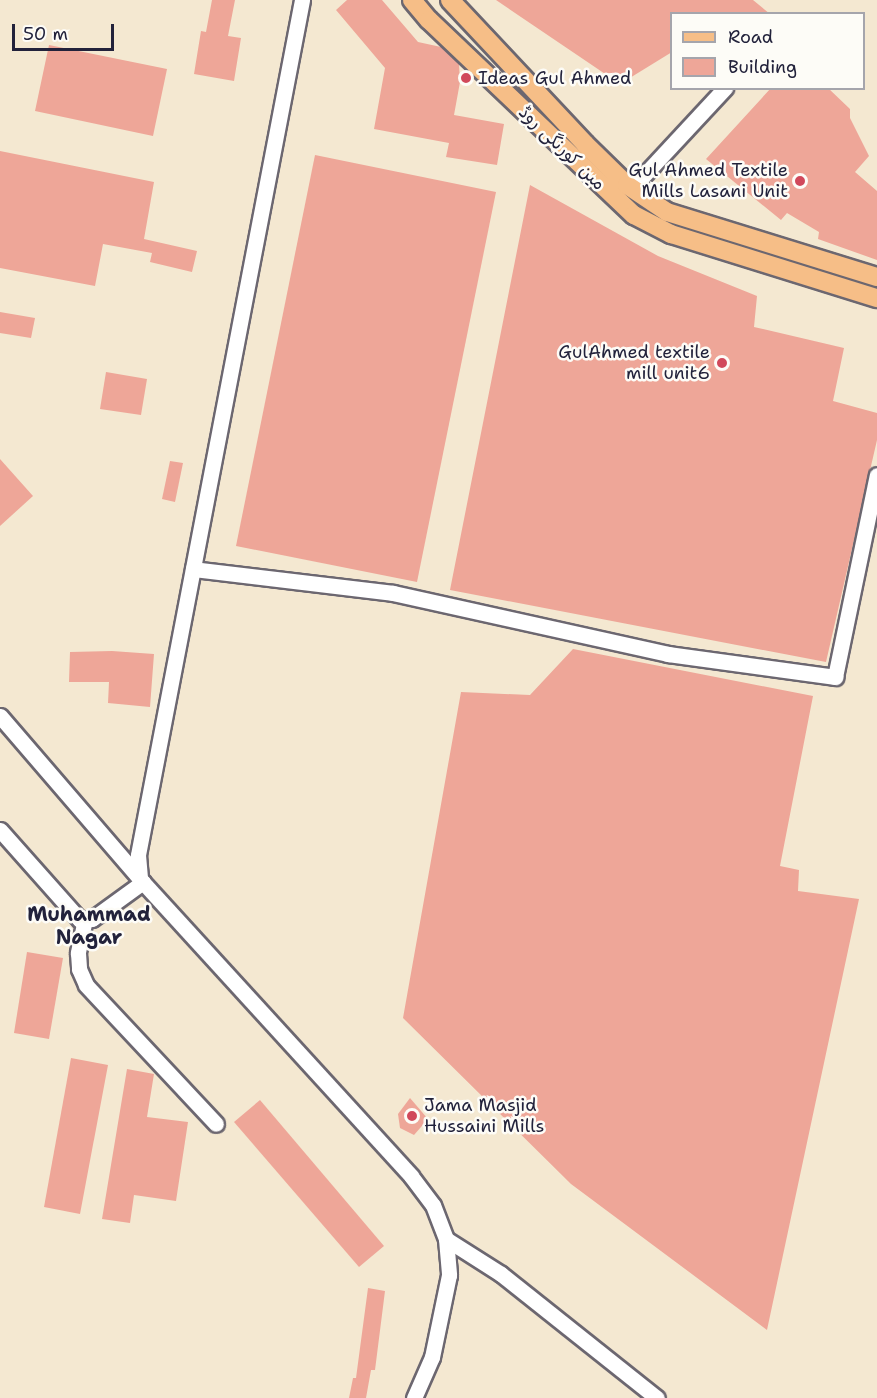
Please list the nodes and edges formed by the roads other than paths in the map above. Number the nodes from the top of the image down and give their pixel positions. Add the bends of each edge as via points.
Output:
1 (302, 0) edge
2 (412, 0) edge
3 (450, 0) edge
4 (723, 90) edge
5 (632, 188) junction
6 (877, 277) edge
7 (877, 298) edge
8 (877, 475) edge
9 (193, 569) junction
10 (0, 716) edge
11 (0, 830) edge
12 (141, 880) junction
13 (85, 919) junction
14 (216, 1124) dead end
15 (446, 1239) junction
16 (414, 1398) edge
17 (657, 1398) edge

1 - 9 street
2 - 7 main road, مین کورنگی روڈ via 634,216 671,234
3 - 5 main road, مین کورنگی روڈ via 585,144
4 - 5 street
5 - 6 main road, مین کورنگی روڈ via 667,212
8 - 9 street via 835,677 668,654 393,593
9 - 12 street via 138,855
10 - 12 street
11 - 13 street via 80,920
12 - 13 street via 92,919
12 - 15 street via 411,1176 433,1205
13 - 14 street via 78,953 86,985
15 - 16 street via 449,1275 432,1357
15 - 17 street via 501,1274

